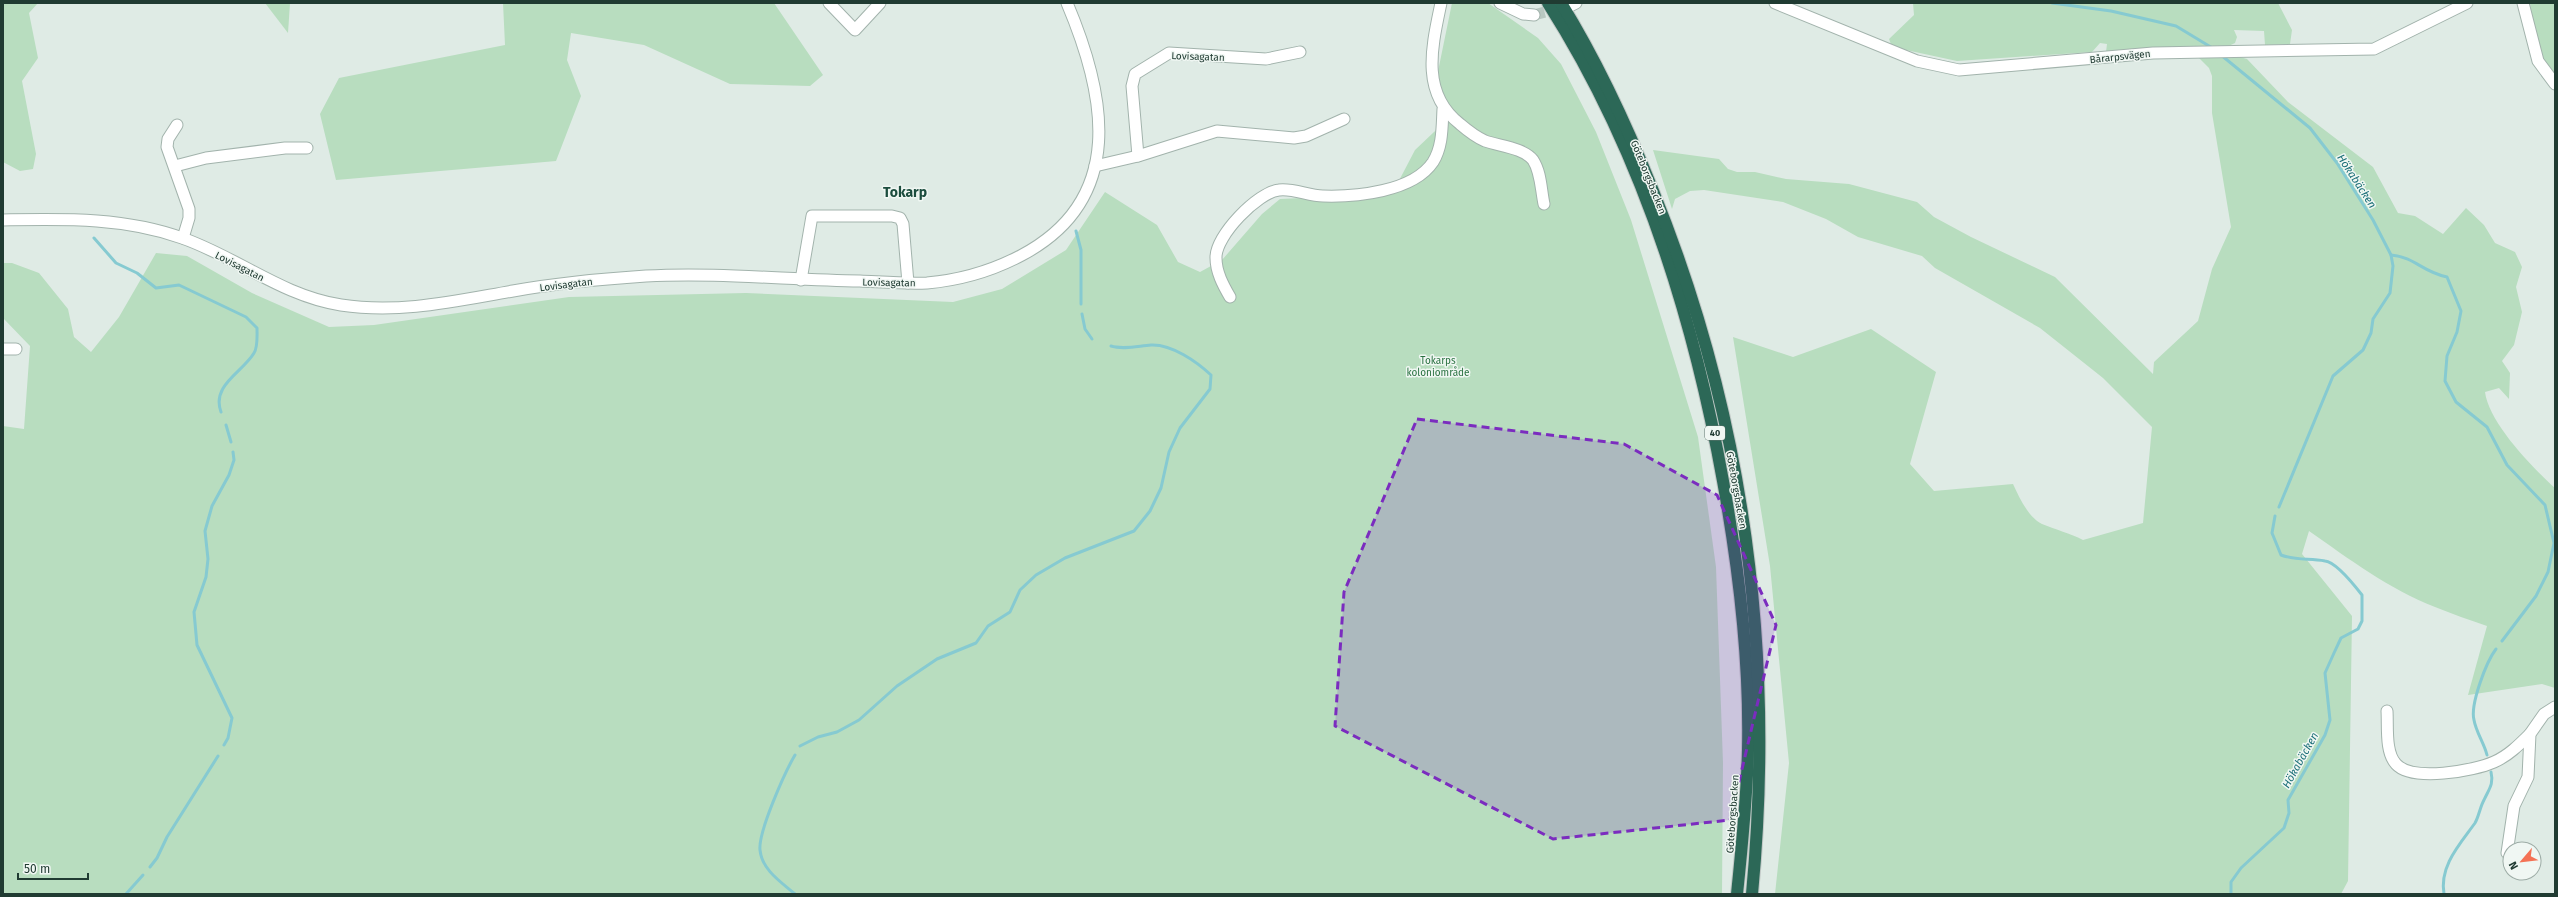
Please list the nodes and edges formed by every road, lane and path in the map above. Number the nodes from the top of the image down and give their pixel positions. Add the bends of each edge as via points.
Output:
1 (829, 3) edge
2 (880, 3) edge
3 (1067, 3) edge
4 (1441, 3) edge
5 (1500, 3) edge
6 (1548, 3) edge
7 (1774, 3) edge
8 (2467, 3) edge
9 (2524, 3) edge
10 (1569, 4) edge
11 (1534, 15) tunnel mouth
12 (1300, 52) dead end
13 (2555, 84) edge
14 (1444, 109) junction
15 (1344, 119) dead end
16 (177, 125) dead end
17 (307, 148) dead end
18 (1138, 156) junction
19 (175, 166) junction
20 (1095, 166) junction
21 (1544, 204) dead end
22 (3, 220) edge
23 (185, 234) junction
24 (801, 280) junction
25 (908, 283) junction
26 (1230, 297) dead end
27 (3, 349) edge
28 (16, 349) dead end
29 (2555, 707) edge
30 (2387, 711) dead end
31 (2530, 734) junction
32 (2509, 841) edge
33 (1738, 894) edge
34 (1752, 894) edge

1 - 2 street via 855,30
3 - 20 street, Lovisagatan via 1084,44 1094,80 1099,131
4 - 14 street via 1431,70 1433,85
5 - 11 street via 1514,11
6 - 33 highway, Göteborgsbacken / 40 via 1603,100 1652,216 1698,359 1715,432 1740,586 1746,666 1748,748
7 - 8 street, Bårarpsvägen via 1917,61 1959,70 2153,53 2374,49
9 - 13 street via 2538,61
10 - 34 highway, Göteborgsbacken / 40 via 1614,99 1661,210 1694,301 1721,402 1742,505 1753,584 1759,665 1761,763
12 - 18 street, Lovisagatan via 1266,59 1169,53 1135,74 1132,86
14 - 21 street via 1477,136 1532,159 1539,177
14 - 26 street via 1441,140 1432,162 1425,170 1396,186 1368,194 1343,196 1308,195 1284,189 1277,190 1250,206 1218,244 1216,258 1221,282
15 - 18 street via 1330,127 1294,138 1217,131
16 - 19 street via 168,139 167,147
17 - 19 street via 286,148 206,158
18 - 20 street
19 - 23 street via 189,209 190,218
20 - 25 street, Lovisagatan via 1086,195 1075,213 1063,227 1043,243 1011,261 979,274 942,281
22 - 23 street, Lovisagatan via 115,222
23 - 24 street, Lovisagatan via 293,292 340,305 381,309 431,306 581,281 704,275
24 - 25 street, Lovisagatan
24 - 25 street via 812,216 892,216 900,218 903,224
27 - 28 street
29 - 31 street via 2544,714
30 - 31 street via 2392,758 2403,770 2410,772 2428,774 2482,766 2506,755
31 - 32 street via 2528,777 2514,806

